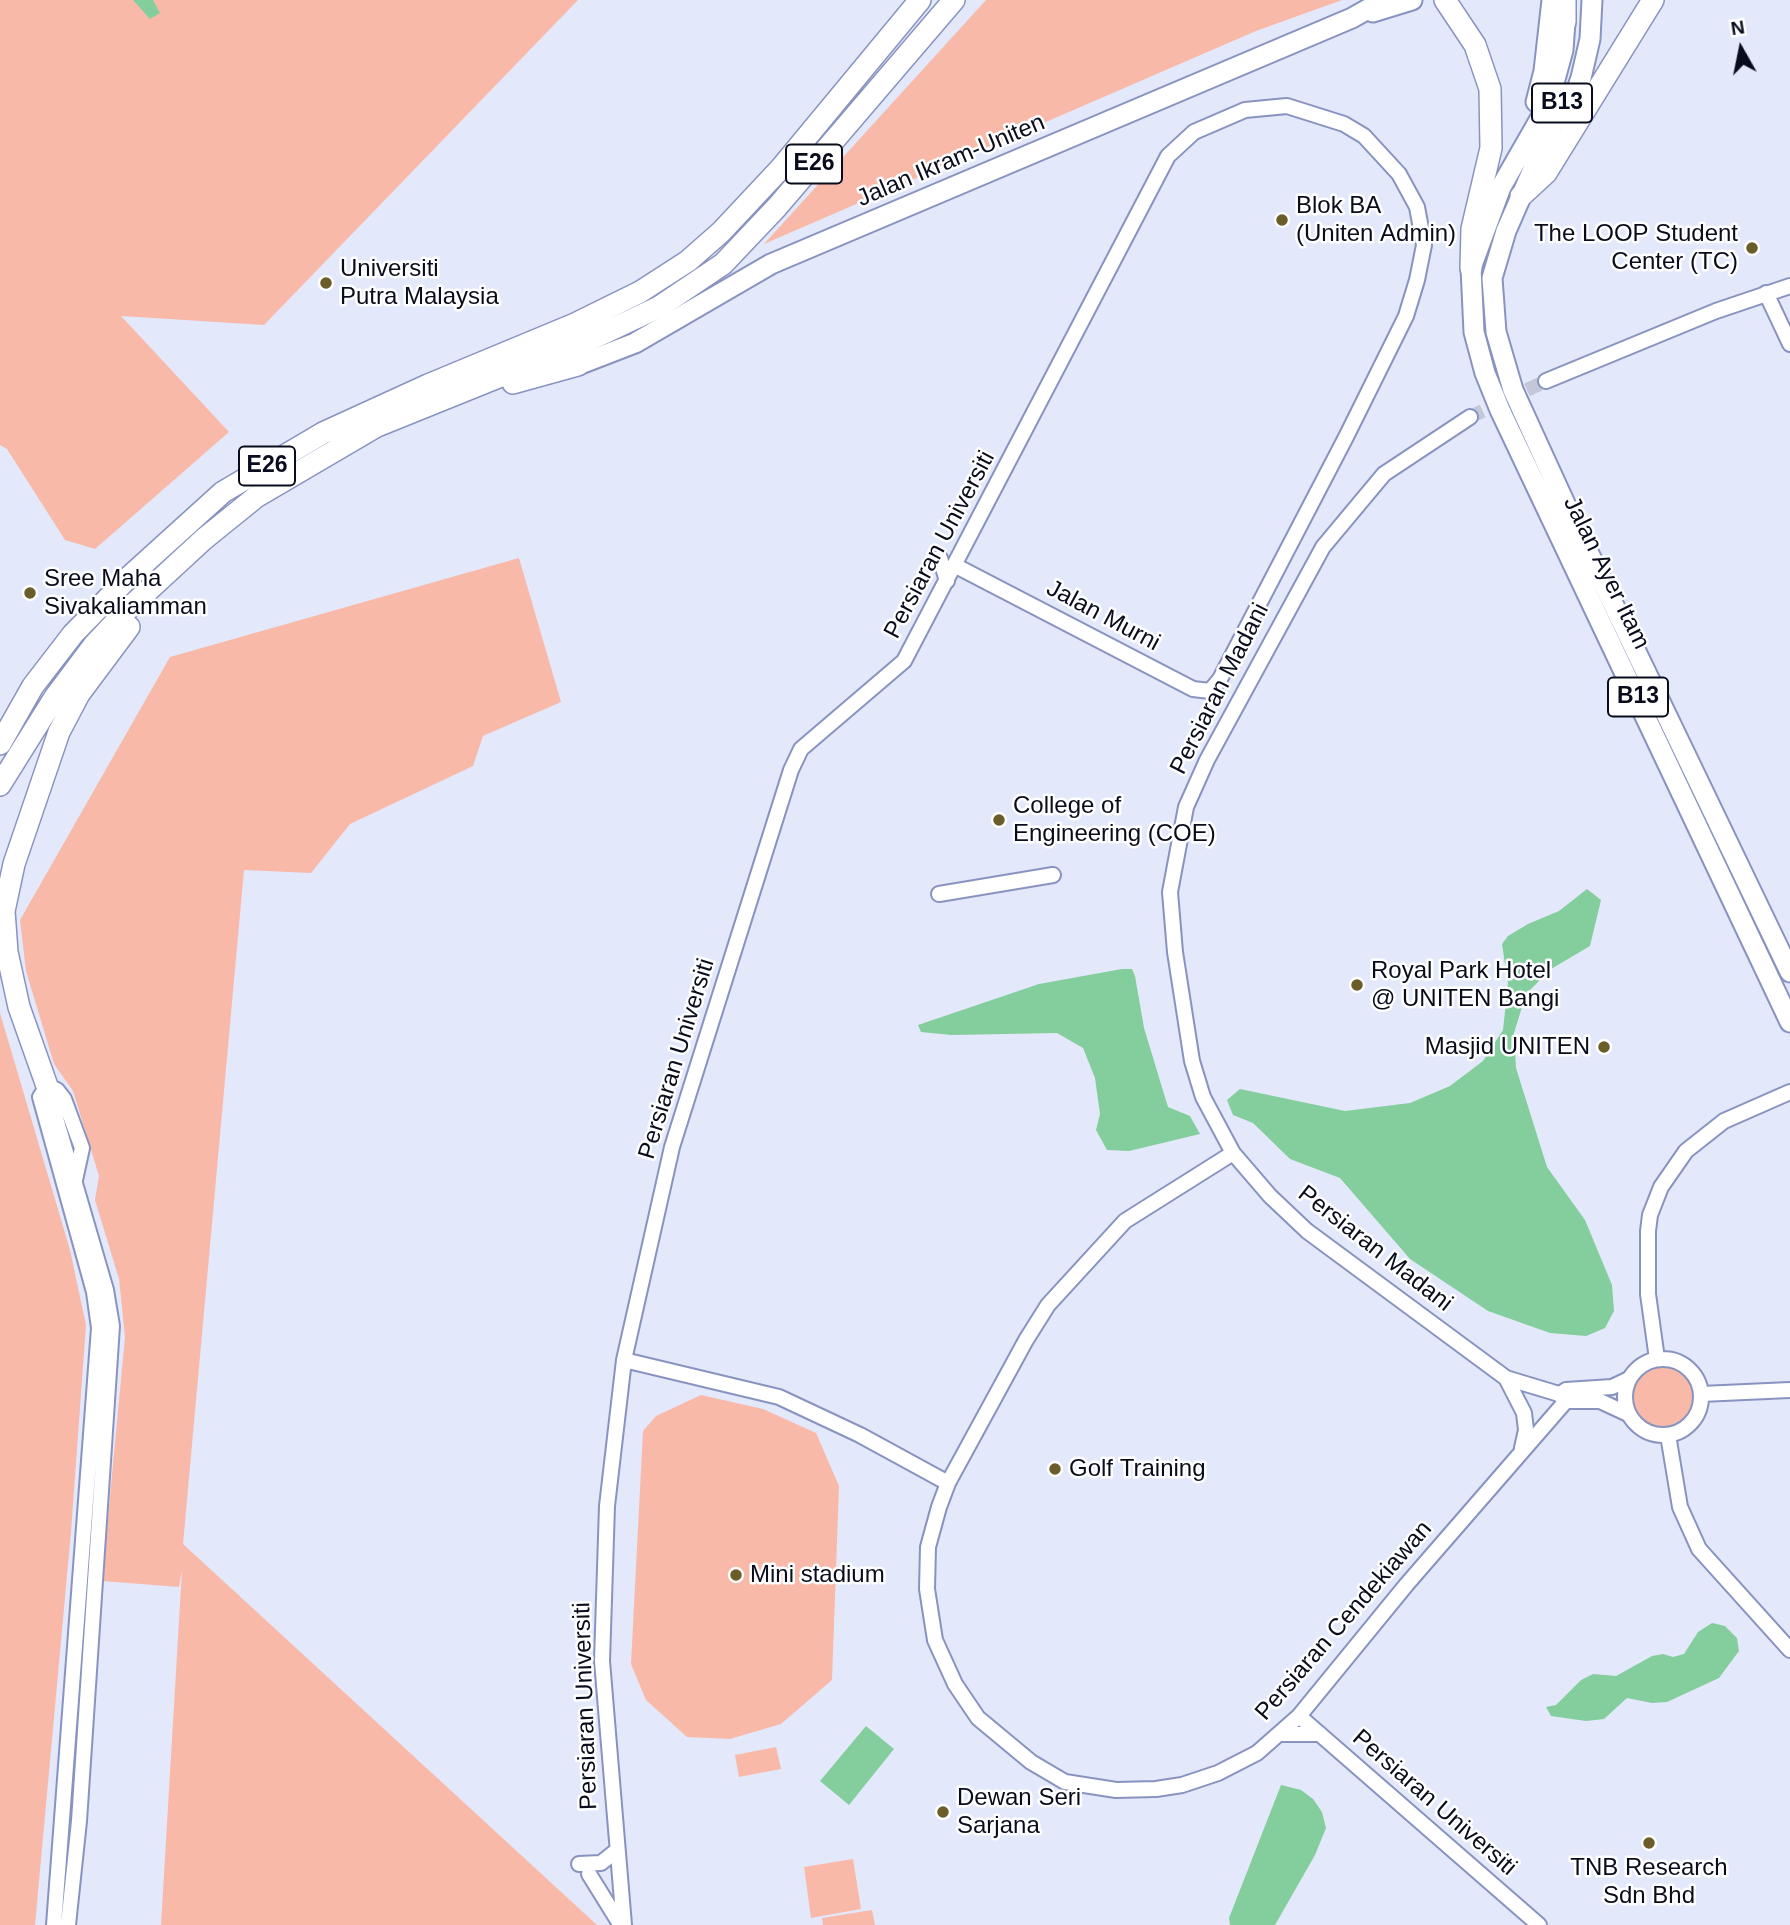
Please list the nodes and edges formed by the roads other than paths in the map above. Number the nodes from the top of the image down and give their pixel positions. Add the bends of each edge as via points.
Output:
1 (920, 0) edge
2 (1384, 0) edge
3 (1412, 0) edge
4 (1445, 0) edge
5 (1552, 0) edge
6 (1565, 0) edge
7 (1592, 0) edge
8 (1653, 0) edge
9 (952, 4) edge
10 (1574, 14) edge
11 (1352, 18) junction
12 (1510, 172) junction
13 (1525, 188) junction
14 (1471, 268) junction
15 (1790, 286) edge
16 (1770, 292) junction
17 (1790, 295) edge
18 (1790, 344) edge
19 (578, 365) joint
20 (1546, 381) tunnel mouth
21 (441, 399) junction
22 (1470, 417) tunnel mouth
23 (940, 558) dead end
24 (956, 566) junction
25 (977, 576) junction
26 (158, 581) junction
27 (947, 581) junction
28 (1210, 691) joint
29 (0, 744) edge
30 (0, 785) edge
31 (14, 864) junction
32 (1053, 875) dead end
33 (0, 880) edge
34 (939, 894) dead end
35 (1790, 972) edge
36 (1790, 1022) edge
37 (47, 1086) junction
38 (1790, 1092) edge
39 (1770, 1103) junction
40 (1790, 1103) edge
41 (1233, 1153) junction
42 (630, 1334) junction
43 (1657, 1359) junction
44 (624, 1360) junction
45 (652, 1366) junction
46 (1506, 1378) junction
47 (1629, 1379) junction
48 (621, 1385) junction
49 (1790, 1390) edge
50 (1701, 1394) junction
51 (1564, 1395) junction
52 (1628, 1414) junction
53 (1668, 1435) junction
54 (1521, 1450) junction
55 (948, 1483) junction
56 (1790, 1650) edge
57 (1322, 1688) junction
58 (1299, 1716) junction
59 (1279, 1734) junction
60 (1320, 1734) junction
61 (616, 1851) junction
62 (54, 1925) edge
63 (68, 1925) edge
64 (622, 1925) edge
65 (1539, 1925) edge

1 - 29 highway, E26 via 781,168 688,261 640,292 575,324 323,432 223,492 73,634 33,686
2 - 11 main road, Jalan Ikram-Uniten
3 - 11 main road, Jalan Ikram-Uniten
4 - 14 highway via 1475,45 1487,78 1493,117 1491,148 1472,229
5 - 12 main road via 1544,71 1526,130 1511,158
6 - 10 highway, B13
7 - 13 main road via 1590,39 1573,104
8 - 13 highway via 1546,173
9 - 21 highway, E26 via 723,264 659,307
10 - 12 main road, B13 via 1548,105
10 - 13 main road, B13 via 1573,66
11 - 19 main road, Jalan Ikram-Uniten via 771,264 635,343
12 - 14 main road, B13 via 1492,207
13 - 35 main road, Jalan Ayer Itam / B13 via 1492,278 1496,332 1513,390
14 - 36 main road, Jalan Ayer Itam / B13 via 1474,332 1485,373
15 - 16 street
16 - 17 street
16 - 18 street
16 - 20 street
19 - 21 highway
21 - 26 highway, E26 via 377,426 256,497
22 - 41 street, Persiaran Madani via 1384,474 1323,547 1186,807 1170,892 1175,953 1192,1061 1203,1097
23 - 27 street
24 - 25 street, Jalan Murni
24 - 27 street, Persiaran Universiti
24 - 28 street, Persiaran Universiti via 1168,156 1194,132 1245,110 1287,106 1344,124 1364,136 1399,174 1417,207 1424,245 1406,316
25 - 27 street
25 - 28 street, Jalan Murni via 1193,689
26 - 30 highway, E26 via 94,645
26 - 31 highway via 142,612 79,694 59,732
27 - 42 street, Persiaran Universiti via 904,661 801,749 791,770 672,1147
31 - 33 highway
31 - 37 highway via 4,911 7,952 19,1007
32 - 34 street
37 - 62 street via 40,1097 94,1292 99,1328
37 - 63 street via 64,1099 82,1148 75,1182 112,1326
38 - 39 street
39 - 40 street
39 - 43 street via 1717,1126 1686,1151 1661,1186 1648,1231 1648,1294
41 - 46 street, Persiaran Madani via 1307,1231
41 - 55 street, Persiaran Cendekiawan via 1125,1221 1048,1305
42 - 44 street, Persiaran Universiti
42 - 45 street
43 - 47 street via 1638,1368
43 - 50 street via 1684,1365 1698,1380
44 - 45 street
44 - 48 street, Persiaran Universiti
45 - 48 street via 632,1373
45 - 55 street via 779,1397
46 - 51 street
46 - 54 street via 1524,1413
47 - 51 street via 1612,1387
47 - 52 street via 1625,1393
48 - 61 street, Persiaran Universiti via 607,1506 602,1661
49 - 50 street
50 - 53 street via 1691,1423
51 - 52 street via 1600,1401
51 - 54 street, Persiaran Cendekiawan
52 - 53 street via 1641,1429
53 - 56 street via 1680,1507 1699,1549
54 - 57 street, Persiaran Cendekiawan
55 - 59 street, Persiaran Cendekiawan via 928,1547 930,1623 943,1662 966,1703 1011,1747 1065,1782 1116,1790 1156,1790 1218,1773 1257,1754
57 - 58 street, Persiaran Cendekiawan
57 - 60 street via 1317,1712
58 - 59 street, Persiaran Cendekiawan
58 - 60 street, Persiaran Universiti
59 - 60 street
60 - 65 street, Persiaran Universiti
61 - 64 street, Persiaran Universiti
61 - 64 street via 584,1869

